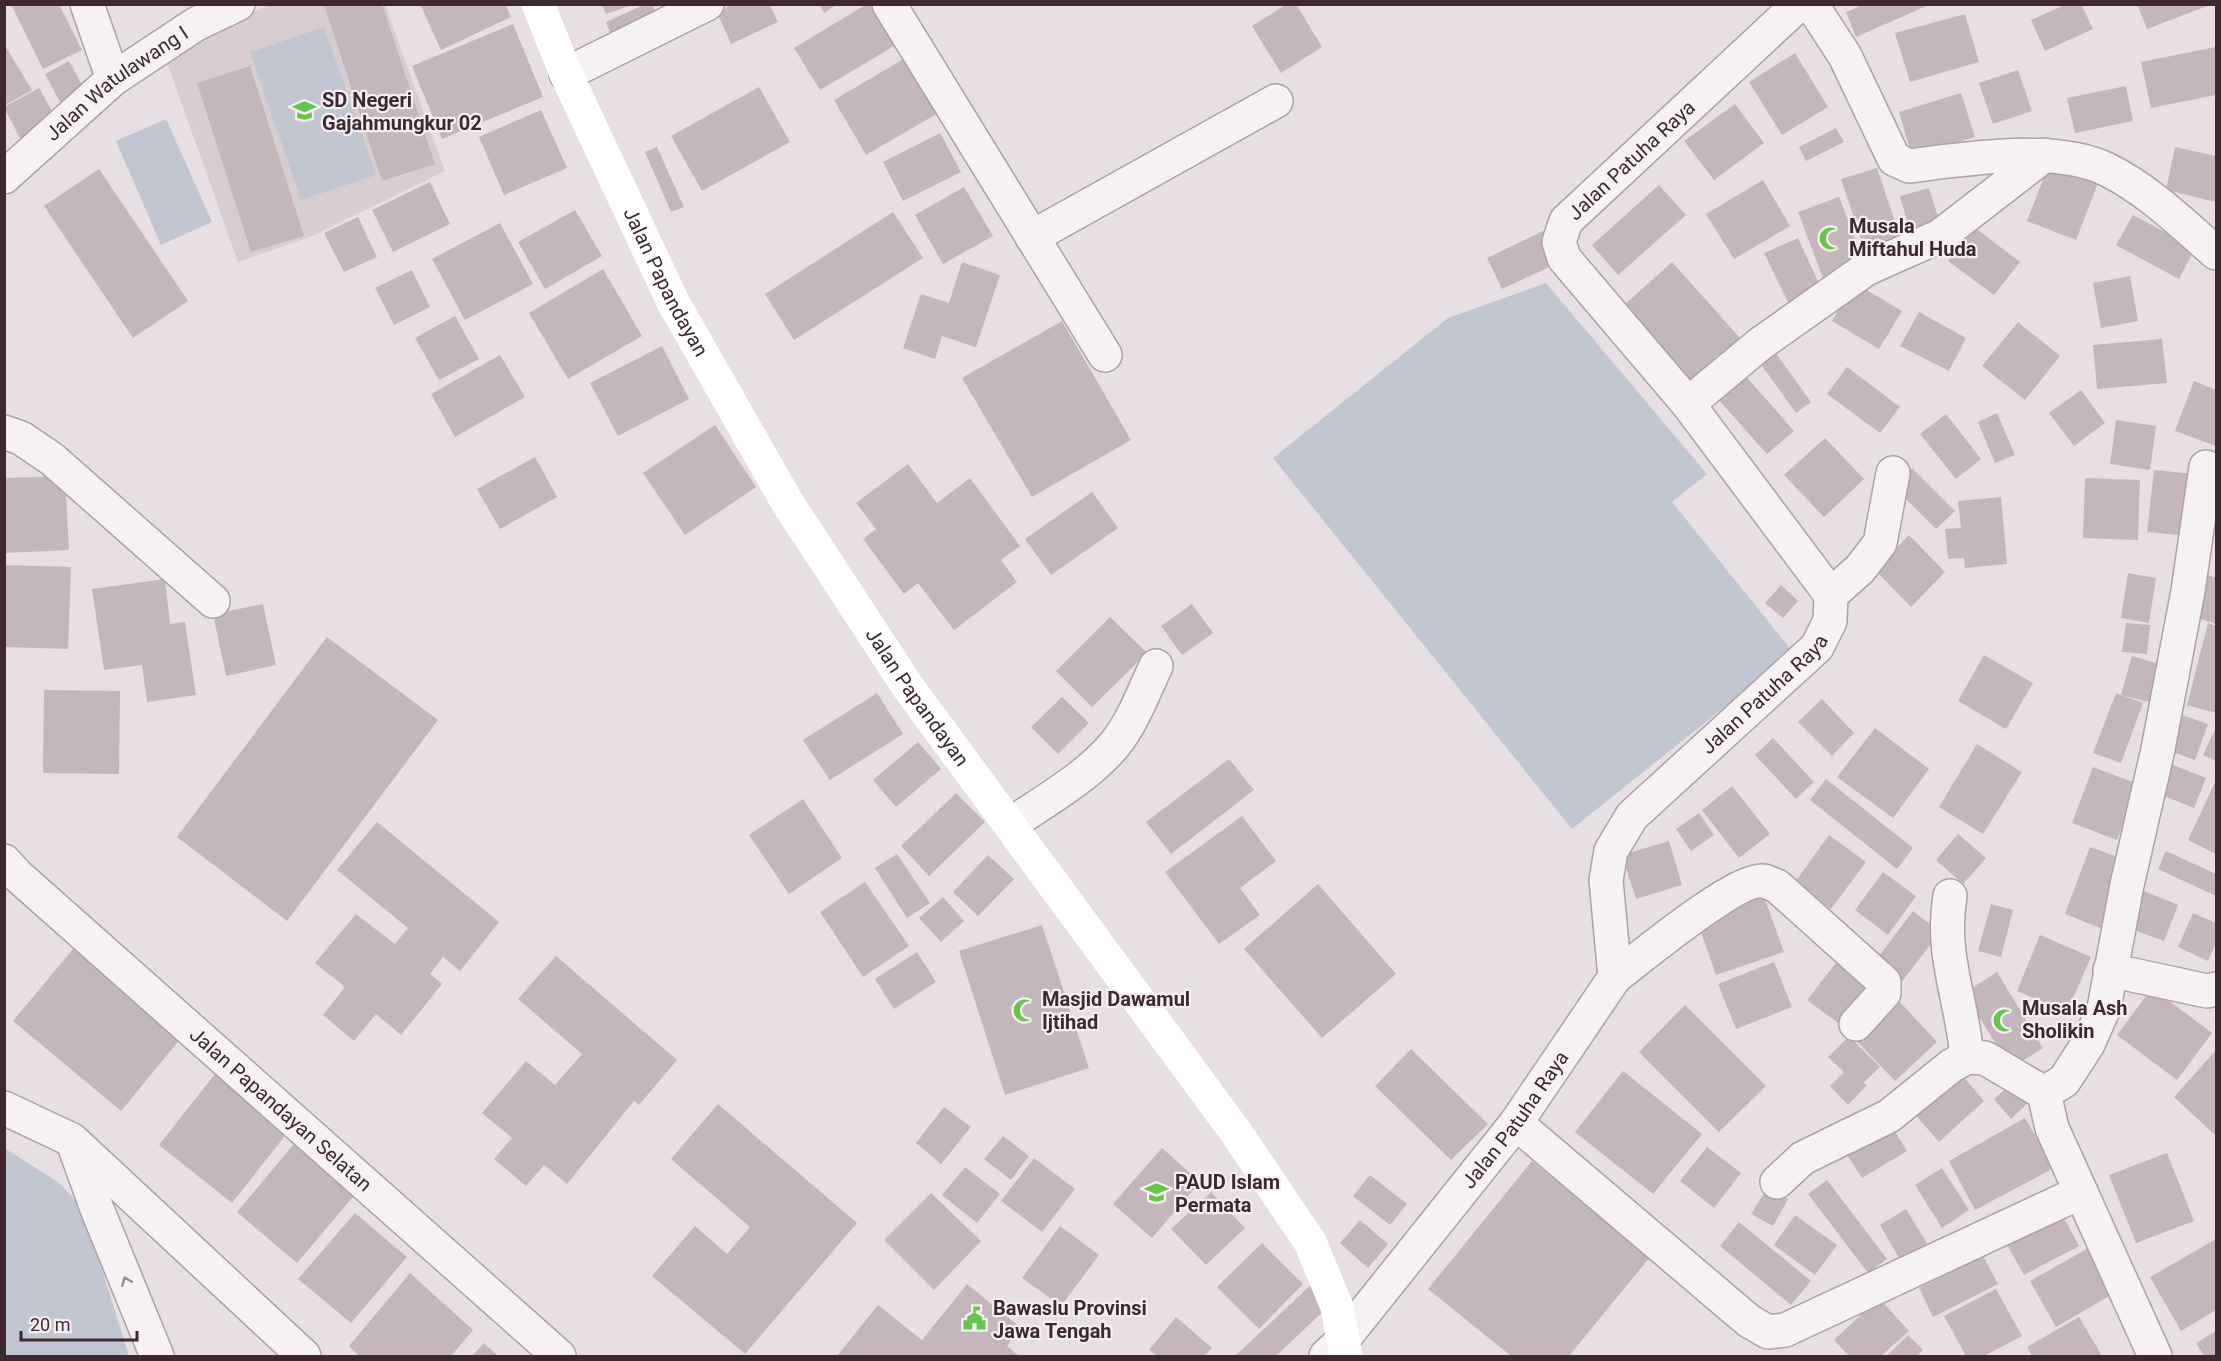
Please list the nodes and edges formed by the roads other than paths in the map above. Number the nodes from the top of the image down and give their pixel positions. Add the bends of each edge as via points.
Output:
1 (87, 4) edge
2 (238, 4) edge
3 (538, 4) edge
4 (707, 4) edge
5 (889, 4) edge
6 (1799, 4) edge
7 (1810, 4) edge
8 (566, 74) junction
9 (112, 79) junction
10 (1276, 101) dead end
11 (2045, 154) junction
12 (4, 177) edge
13 (1032, 237) junction
14 (2217, 253) edge
15 (1105, 355) dead end
16 (1688, 404) junction
17 (4, 432) edge
18 (2206, 467) dead end
19 (1893, 473) dead end
20 (1831, 595) junction
21 (213, 601) dead end
22 (1156, 666) dead end
23 (1011, 824) junction
24 (4, 861) edge
25 (1950, 896) dead end
26 (2110, 970) junction
27 (1615, 977) junction
28 (2217, 988) edge
29 (1856, 1024) dead end
30 (1967, 1057) junction
31 (2044, 1093) junction
32 (4, 1108) edge
33 (1516, 1123) junction
34 (72, 1140) junction
35 (1777, 1182) dead end
36 (2081, 1192) junction
37 (1338, 1352) edge
38 (157, 1356) edge
39 (304, 1356) edge
40 (559, 1356) edge
41 (2155, 1356) edge

1 - 9 street
2 - 9 street, Jalan Watulawang I via 196,24
3 - 8 main road, Jalan Papandayan
4 - 8 street
5 - 13 street
6 - 16 street, Jalan Patuha Raya via 1566,221 1559,242 1564,258
7 - 11 street via 1845,56 1894,159 1910,166
8 - 23 main road, Jalan Papandayan via 673,302 787,502 908,687
9 - 12 street, Jalan Watulawang I
10 - 13 street
11 - 14 street via 2107,170 2148,196
11 - 16 street via 1940,236 1866,269 1813,306
13 - 15 street
16 - 20 street, Jalan Patuha Raya
17 - 21 street via 21,438 51,459
18 - 26 street via 2188,591 2158,749
19 - 20 street via 1880,543 1860,569
20 - 27 street, Jalan Patuha Raya via 1830,621 1817,647 1632,816 1611,851 1606,880
22 - 23 street via 1122,734 1108,752
23 - 37 main road, Jalan Papandayan via 1235,1131 1310,1242 1337,1307
24 - 40 street, Jalan Papandayan Selatan
25 - 30 street via 1946,948
26 - 28 street via 2207,991
26 - 31 street via 2104,1008 2088,1044 2064,1081
27 - 29 street via 1701,912 1763,880 1777,886 1884,982 1884,993
27 - 33 street, Jalan Patuha Raya
30 - 31 street via 1985,1058
30 - 35 street via 1889,1116 1803,1158
31 - 36 street via 2052,1128
32 - 34 street
33 - 36 street via 1749,1321 1768,1332 1785,1330
33 - 37 street, Jalan Patuha Raya
38 -> 34 street
34 - 39 street
36 - 41 street

